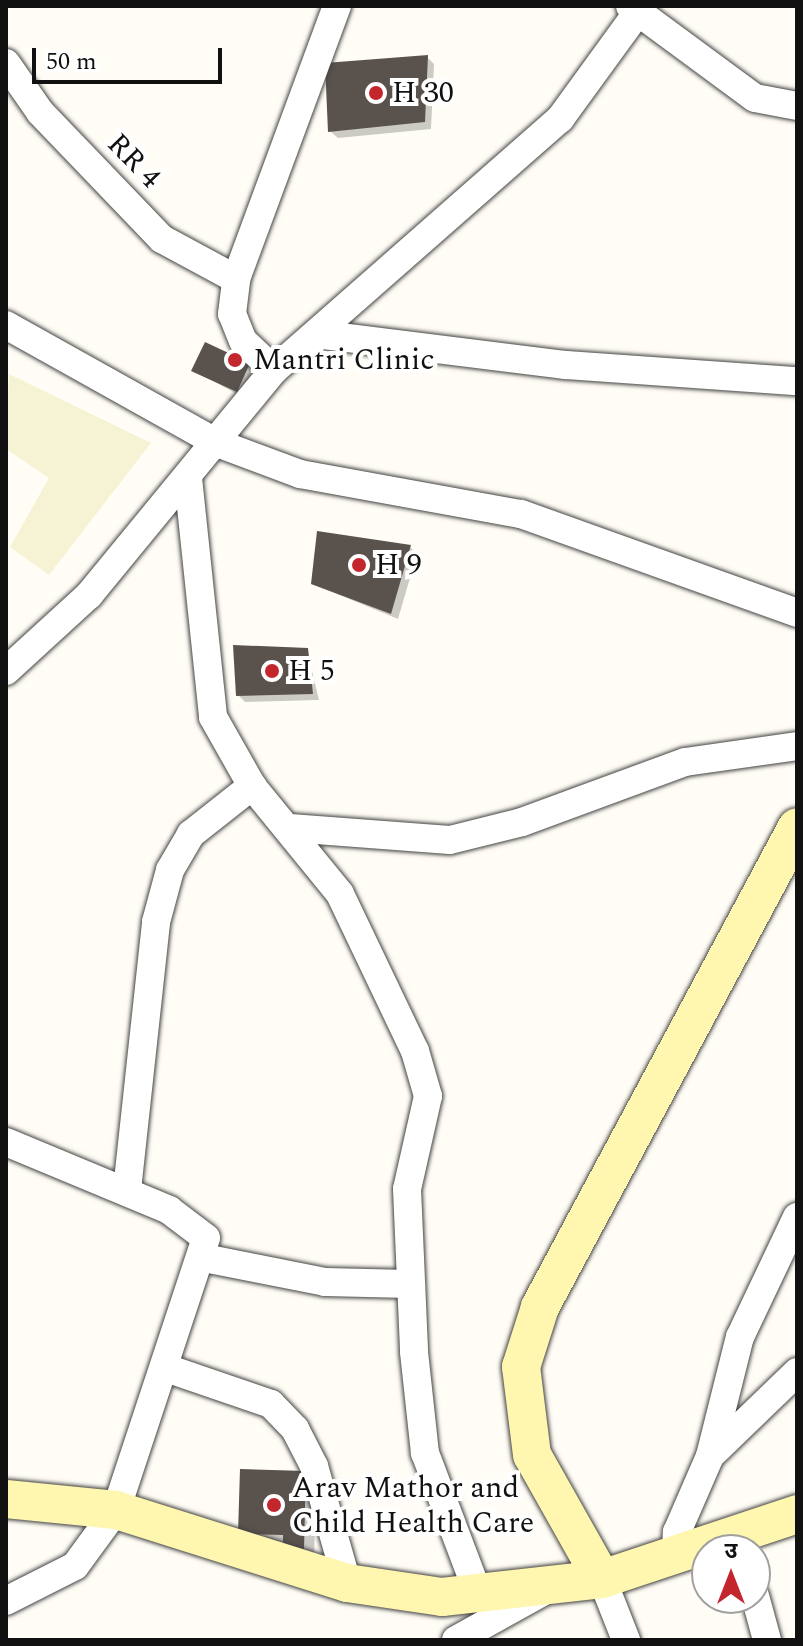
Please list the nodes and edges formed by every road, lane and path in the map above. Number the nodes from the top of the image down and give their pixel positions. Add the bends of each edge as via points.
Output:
1 (337, 6) edge
2 (638, 7) edge
3 (6, 63) edge
4 (797, 106) edge
5 (236, 279) junction
6 (316, 334) junction
7 (11, 337) edge
8 (274, 370) junction
9 (797, 381) edge
10 (217, 443) junction
11 (188, 478) junction
12 (797, 613) edge
13 (6, 671) edge
14 (797, 746) edge
15 (252, 786) junction
16 (797, 827) edge
17 (290, 828) junction
18 (6, 1142) edge
19 (127, 1190) junction
20 (797, 1217) edge
21 (204, 1258) junction
22 (409, 1284) junction
23 (166, 1368) junction
24 (797, 1372) edge
25 (710, 1456) junction
26 (6, 1499) edge
27 (116, 1510) junction
28 (796, 1515) edge
29 (757, 1534) edge
30 (691, 1552) edge
31 (676, 1555) junction
32 (602, 1579) junction
33 (347, 1583) junction
34 (556, 1584) junction
35 (478, 1593) junction
36 (6, 1601) edge
37 (760, 1614) edge
38 (456, 1640) edge
39 (626, 1640) edge
40 (767, 1640) edge

1 - 5 street
2 - 4 street via 755,98
2 - 6 street via 560,119
3 - 5 street, RR 4 via 40,112 162,239
5 - 8 street via 232,314 243,341
6 - 8 street
6 - 9 street via 566,365
7 - 10 street
8 - 10 street
10 - 11 street
10 - 12 street via 300,474 521,514
11 - 13 street via 89,595
11 - 15 street via 213,717
14 - 17 street via 685,762 522,822 450,840
15 - 17 street
15 - 19 street via 191,834 170,870 156,922
16 - 32 street via 540,1307 521,1367 532,1455
17 - 22 street via 340,894 415,1051 428,1096 407,1189
18 - 19 street
19 - 21 street via 195,1223 206,1238
20 - 25 street via 740,1337
21 - 22 street via 325,1282
21 - 23 street
22 - 35 street via 425,1453
23 - 27 street
23 - 33 street via 271,1404 295,1429 314,1466
24 - 25 street
25 - 31 street via 677,1532
26 - 27 street
27 - 33 street
27 - 36 street via 75,1566
28 - 29 street
30 - 31 street
31 - 32 street
32 - 34 street
32 - 39 street
33 - 35 street via 442,1597
34 - 35 street
34 - 38 street
37 - 40 street

